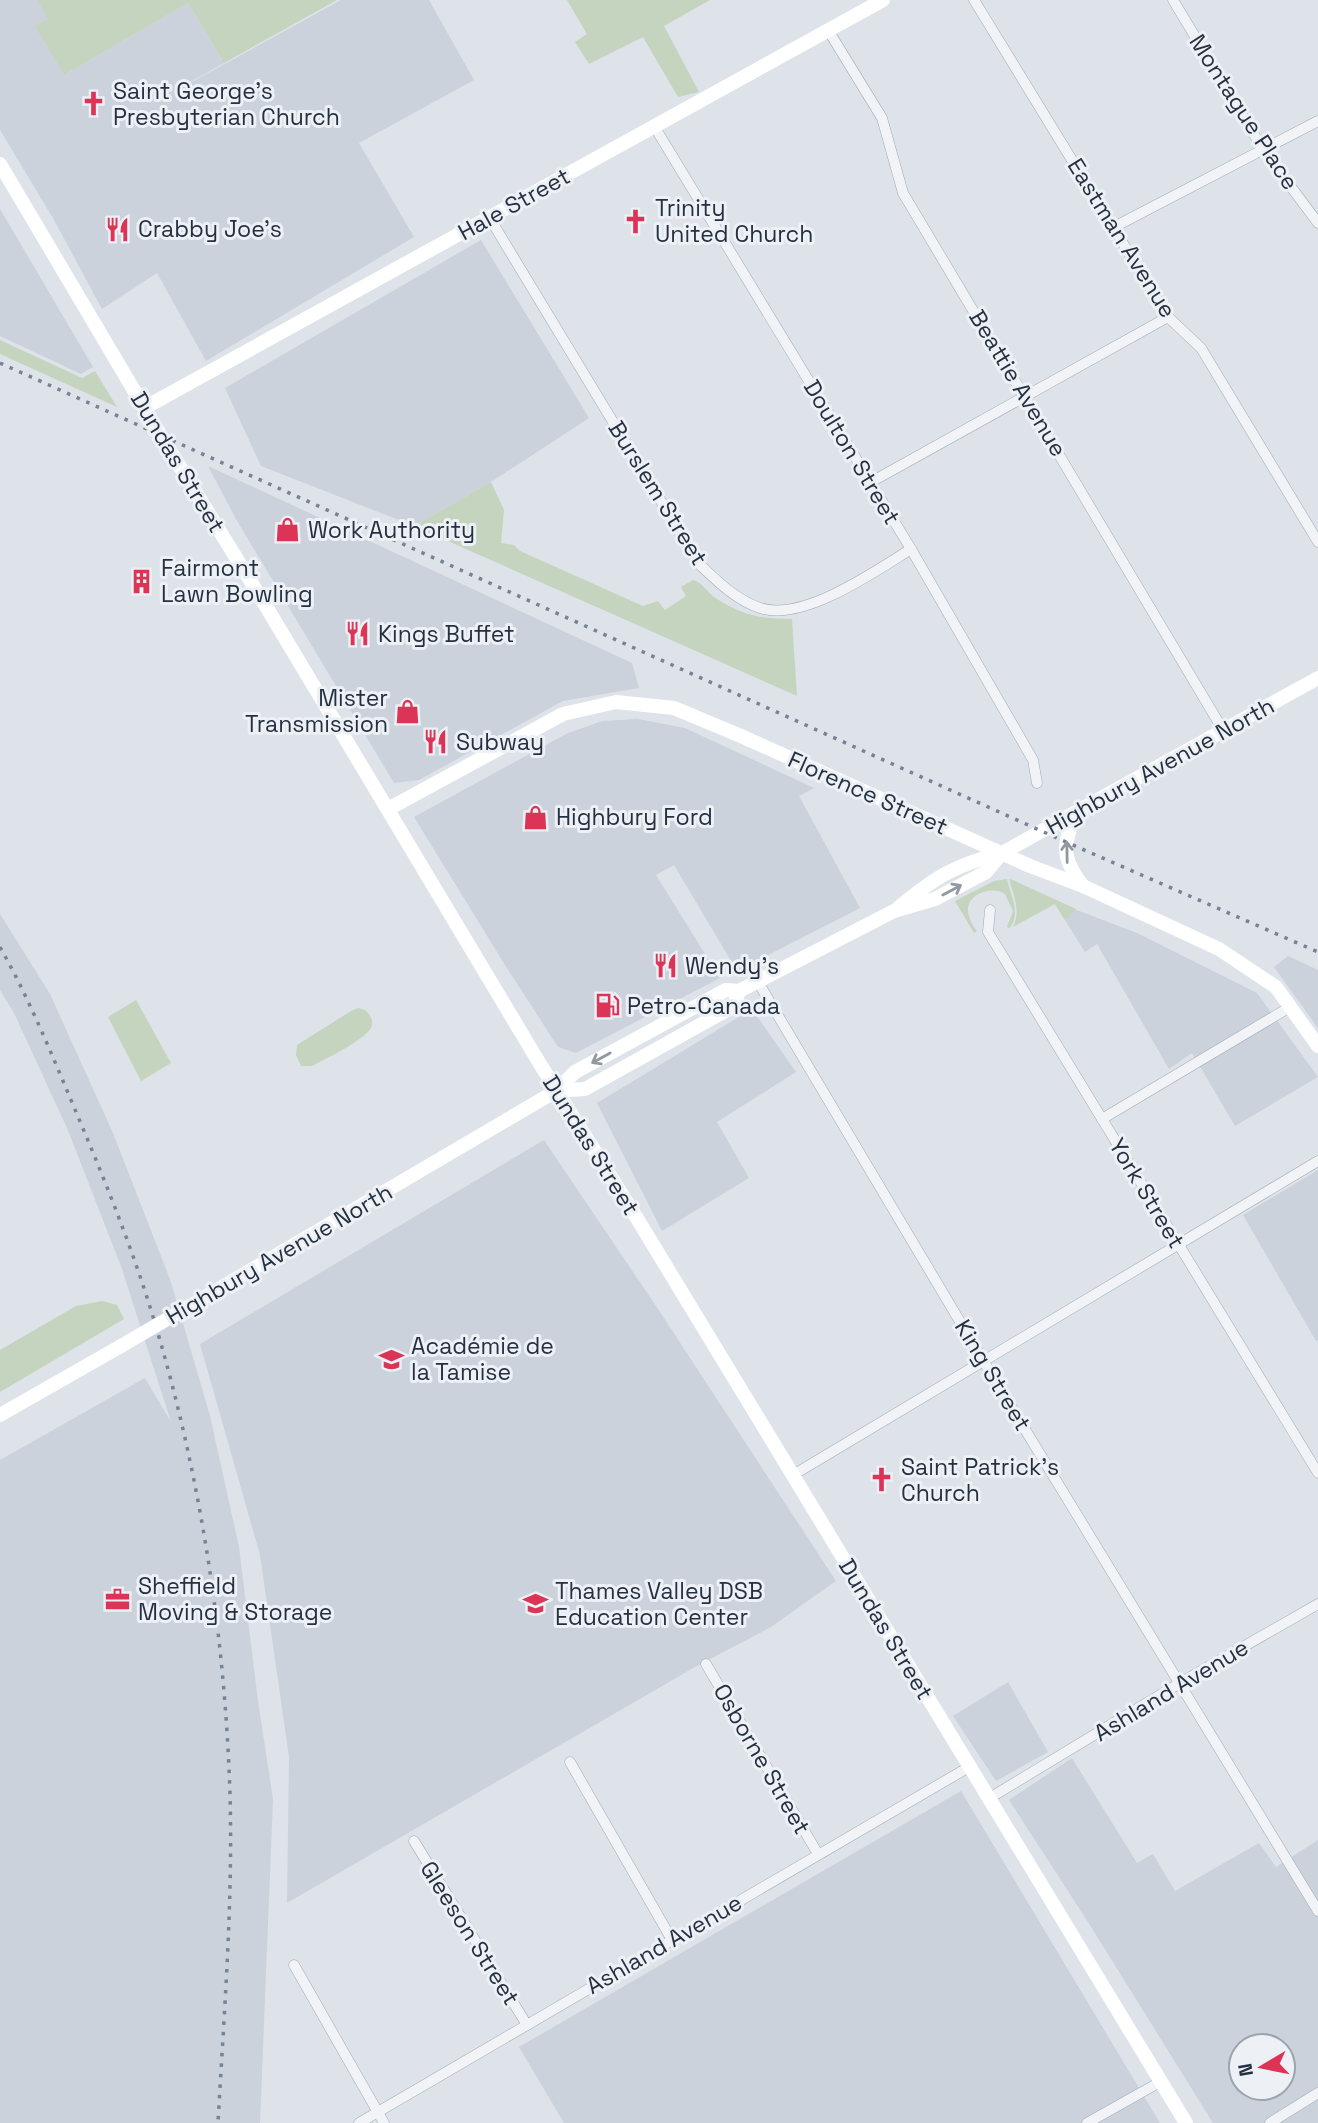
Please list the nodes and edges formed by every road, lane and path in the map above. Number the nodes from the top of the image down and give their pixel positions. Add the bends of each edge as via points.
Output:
1 (883, 0) edge
2 (974, 0) edge
3 (1173, 0) edge
4 (828, 30) junction
5 (1318, 121) edge
6 (654, 126) junction
7 (1264, 151) junction
8 (0, 164) edge
9 (489, 218) junction
10 (1318, 222) edge
11 (1114, 227) junction
12 (1168, 317) junction
13 (1026, 396) junction
14 (144, 408) junction
15 (871, 482) junction
16 (1318, 542) edge
17 (911, 549) junction
18 (1318, 678) edge
19 (1223, 730) junction
20 (1037, 783) dead end
21 (388, 809) junction
22 (1075, 814) junction
23 (1002, 853) junction
24 (1083, 886) junction
25 (990, 910) dead end
26 (758, 982) junction
27 (1290, 1007) junction
28 (1318, 1046) edge
29 (556, 1091) junction
30 (1102, 1119) junction
31 (1318, 1161) edge
32 (1179, 1245) junction
33 (984, 1362) junction
34 (0, 1415) edge
35 (1318, 1473) edge
36 (793, 1475) junction
37 (1318, 1604) edge
38 (706, 1664) dead end
39 (1180, 1683) junction
40 (570, 1762) dead end
41 (969, 1767) junction
42 (988, 1799) junction
43 (414, 1841) dead end
44 (818, 1854) junction
45 (1318, 1911) edge
46 (672, 1940) junction
47 (294, 1965) dead end
48 (527, 2025) junction
49 (1160, 2082) junction
50 (1318, 2093) edge
51 (377, 2112) junction
52 (359, 2123) edge
53 (384, 2123) edge
54 (1087, 2123) edge
55 (1186, 2123) edge
56 (1270, 2123) edge

1 - 4 main road, Hale Street
2 - 11 street, Eastman Avenue
3 - 7 street, Montague Place
4 - 6 main road, Hale Street
4 - 13 street, Beattie Avenue via 882,118 903,192
5 - 7 street
6 - 9 main road, Hale Street
6 - 15 street, Doulton Street
7 - 10 street, Montague Place
7 - 11 street
8 - 14 main road, Dundas Street
9 - 14 main road, Hale Street
9 - 17 street, Burslem Street via 699,564 724,589 760,608 795,610 826,598
11 - 12 street, Eastman Avenue
12 - 13 street
12 - 16 street, Eastman Avenue via 1200,348
13 - 15 street
13 - 19 street, Beattie Avenue
14 - 21 main road, Dundas Street
15 - 17 street, Doulton Street
17 - 20 street, Doulton Street via 1033,760
18 - 19 main road, Highbury Avenue North
19 - 22 main road, Highbury Avenue North
21 - 23 main road, Florence Street via 563,714 616,702 674,708
21 - 29 main road, Dundas Street
22 - 23 main road, Highbury Avenue North
24 -> 22 main road via 1065,853
23 - 24 main road, Florence Street
23 - 26 main road, Highbury Avenue North via 966,862 926,884 894,911
24 - 27 main road, Florence Street via 1219,949 1276,987
25 - 30 street, York Street via 988,932
26 - 29 main road, Highbury Avenue North via 739,991 726,990 575,1073
26 - 33 street, King Street
27 - 28 main road, Florence Street
27 - 30 street
29 - 34 main road, Highbury Avenue North, bridge
29 - 36 main road, Dundas Street
30 - 32 street, York Street
31 - 32 street
32 - 33 street
32 - 35 street, York Street
33 - 36 street
33 - 39 street, King Street
36 - 41 main road, Dundas Street
37 - 39 street, Ashland Avenue
38 - 44 street, Osborne Street
39 - 42 street, Ashland Avenue
39 - 45 street, King Street
40 - 46 street
41 - 42 main road, Dundas Street
41 - 44 street, Ashland Avenue
42 - 49 main road, Dundas Street
43 - 48 street, Gleeson Street
44 - 46 street, Ashland Avenue
46 - 48 street, Ashland Avenue
47 - 51 street
48 - 51 street, Ashland Avenue
49 - 54 street
49 - 55 main road, Dundas Street
50 - 56 street
51 - 52 street, Ashland Avenue
51 - 53 street

